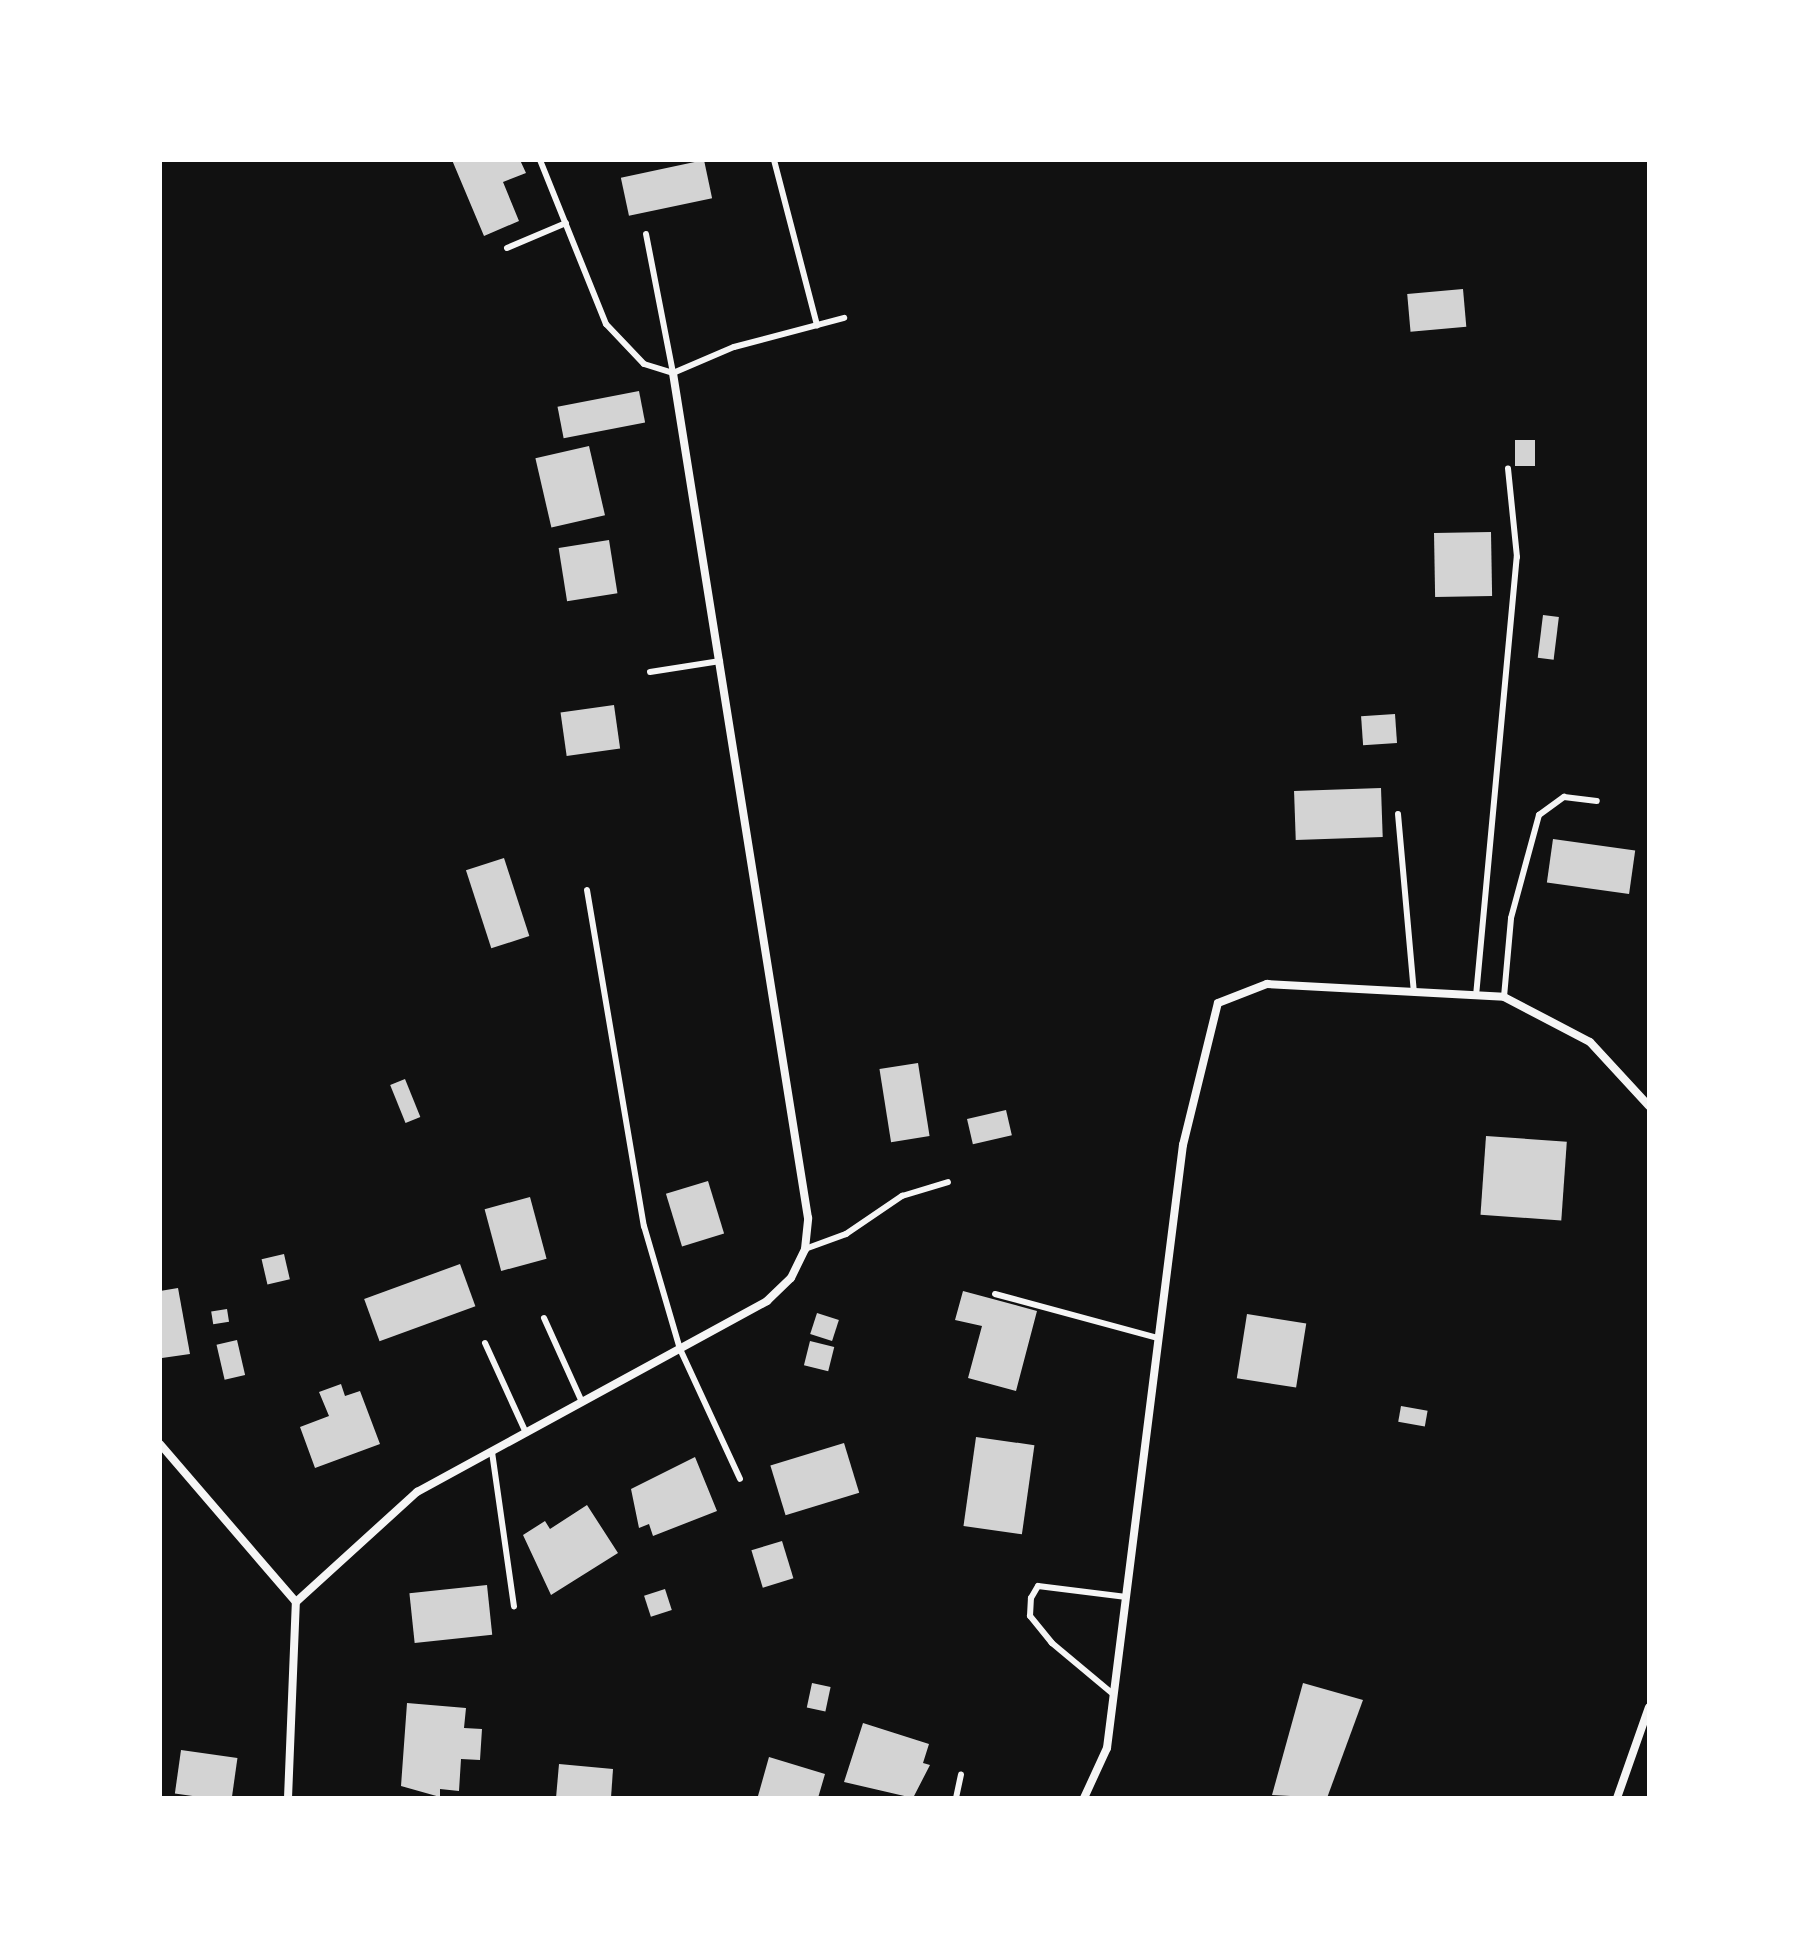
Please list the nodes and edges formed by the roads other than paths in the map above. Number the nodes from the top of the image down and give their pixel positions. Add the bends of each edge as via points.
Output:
1 (540, 160) edge
2 (774, 160) edge
3 (566, 223) junction
4 (646, 234) dead end
5 (507, 248) dead end
6 (844, 318) dead end
7 (817, 325) junction
8 (673, 373) junction
9 (1508, 468) dead end
10 (720, 661) junction
11 (650, 672) dead end
12 (1597, 801) dead end
13 (1398, 814) dead end
14 (587, 890) dead end
15 (1414, 992) junction
16 (1476, 996) junction
17 (1504, 997) junction
18 (1649, 1106) edge
19 (948, 1182) dead end
20 (805, 1249) junction
21 (995, 1294) dead end
22 (544, 1318) dead end
23 (1158, 1338) junction
24 (485, 1343) dead end
25 (680, 1349) junction
26 (582, 1402) junction
27 (526, 1433) junction
28 (160, 1444) edge
29 (492, 1452) junction
30 (740, 1479) dead end
31 (1126, 1597) junction
32 (296, 1602) junction
33 (514, 1606) dead end
34 (1113, 1694) junction
35 (1649, 1707) edge
36 (961, 1775) dead end
37 (288, 1798) edge
38 (956, 1798) edge
39 (1084, 1798) edge
40 (1617, 1798) edge

1 - 3 lane
2 - 7 lane
3 - 5 lane
3 - 8 lane via 606,324 644,364
4 - 8 lane
6 - 7 lane
7 - 8 lane
8 - 10 street
9 - 16 lane via 1517,557
10 - 11 lane
10 - 20 street via 806,1207
12 - 17 lane via 1564,797 1539,815 1511,918
13 - 15 lane
14 - 25 lane via 644,1226
15 - 16 street
15 - 23 street via 1267,984 1218,1003 1183,1145
16 - 17 street
17 - 18 street via 1590,1042
19 - 20 lane via 902,1196 846,1234
20 - 25 street via 791,1278 767,1301
21 - 23 lane
22 - 26 lane
23 - 31 street
24 - 27 lane
25 - 26 street
25 - 30 lane
26 - 27 street
27 - 29 street
28 - 32 street
29 - 32 street via 417,1492
29 - 33 lane
31 - 34 street
31 - 34 lane via 1038,1586 1031,1598 1030,1616 1052,1643
32 - 37 street
34 - 39 street via 1107,1748
35 - 40 street
36 - 38 lane

